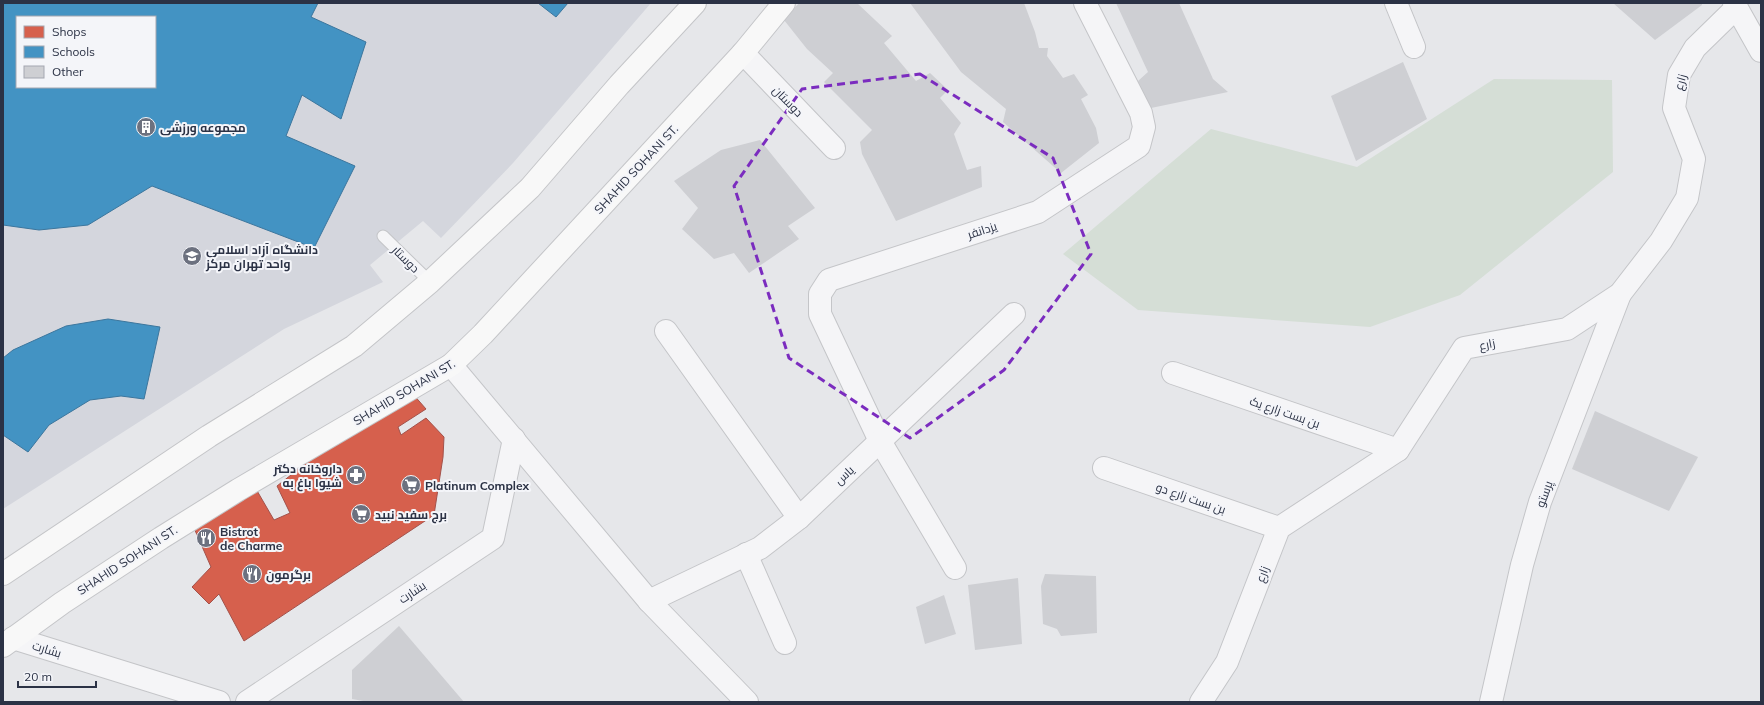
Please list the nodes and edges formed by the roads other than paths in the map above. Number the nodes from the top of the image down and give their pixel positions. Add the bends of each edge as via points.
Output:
1 (695, 3) edge
2 (784, 3) edge
3 (1085, 3) edge
4 (1396, 3) edge
5 (1735, 5) edge
6 (1414, 47) dead end
7 (1761, 51) edge
8 (743, 53) junction
9 (834, 148) dead end
10 (382, 236) dead end
11 (430, 282) junction
12 (1620, 294) junction
13 (1014, 314) dead end
14 (666, 331) dead end
15 (451, 365) junction
16 (1173, 373) dead end
17 (514, 439) junction
18 (880, 441) junction
19 (1398, 450) junction
20 (1104, 468) dead end
21 (799, 518) junction
22 (1279, 528) junction
23 (746, 554) junction
24 (955, 568) dead end
25 (3, 574) edge
26 (648, 601) junction
27 (8, 642) edge
28 (785, 643) dead end
29 (219, 702) edge
30 (248, 702) edge
31 (747, 702) edge
32 (1201, 702) edge
33 (1491, 702) edge

1 - 11 main road via 619,85 530,188
2 - 8 main road, SHAHID SOHANI ST.
3 - 18 street, یزدانفر via 1141,113 1144,128 1139,146 1038,212 829,280 820,294 820,314
4 - 6 street
5 - 7 street
5 - 12 street, زارع via 1695,48 1679,75 1674,108 1694,159 1687,198 1661,241
8 - 9 street, دوستان
8 - 15 main road, SHAHID SOHANI ST. via 483,334
10 - 11 lane, دوستار
11 - 25 main road via 354,346 209,436
12 - 19 street, زارع via 1567,329 1464,348
12 - 33 street, پرستو via 1540,502 1522,565
13 - 18 street, یاس
14 - 21 street
15 - 17 street
15 - 27 main road, SHAHID SOHANI ST. via 167,534
16 - 19 street, بن بست زارع یک
17 - 26 street
17 - 30 street, بشارت via 493,538
18 - 21 street, یاس
18 - 24 street, یزدانفر
19 - 22 street, زارع
20 - 22 street, بن بست زارع دو
21 - 23 street, یاس via 760,548
22 - 32 street, زارع via 1228,662
23 - 26 street, یاس
23 - 28 street
26 - 31 street
27 - 29 street, بشارت

